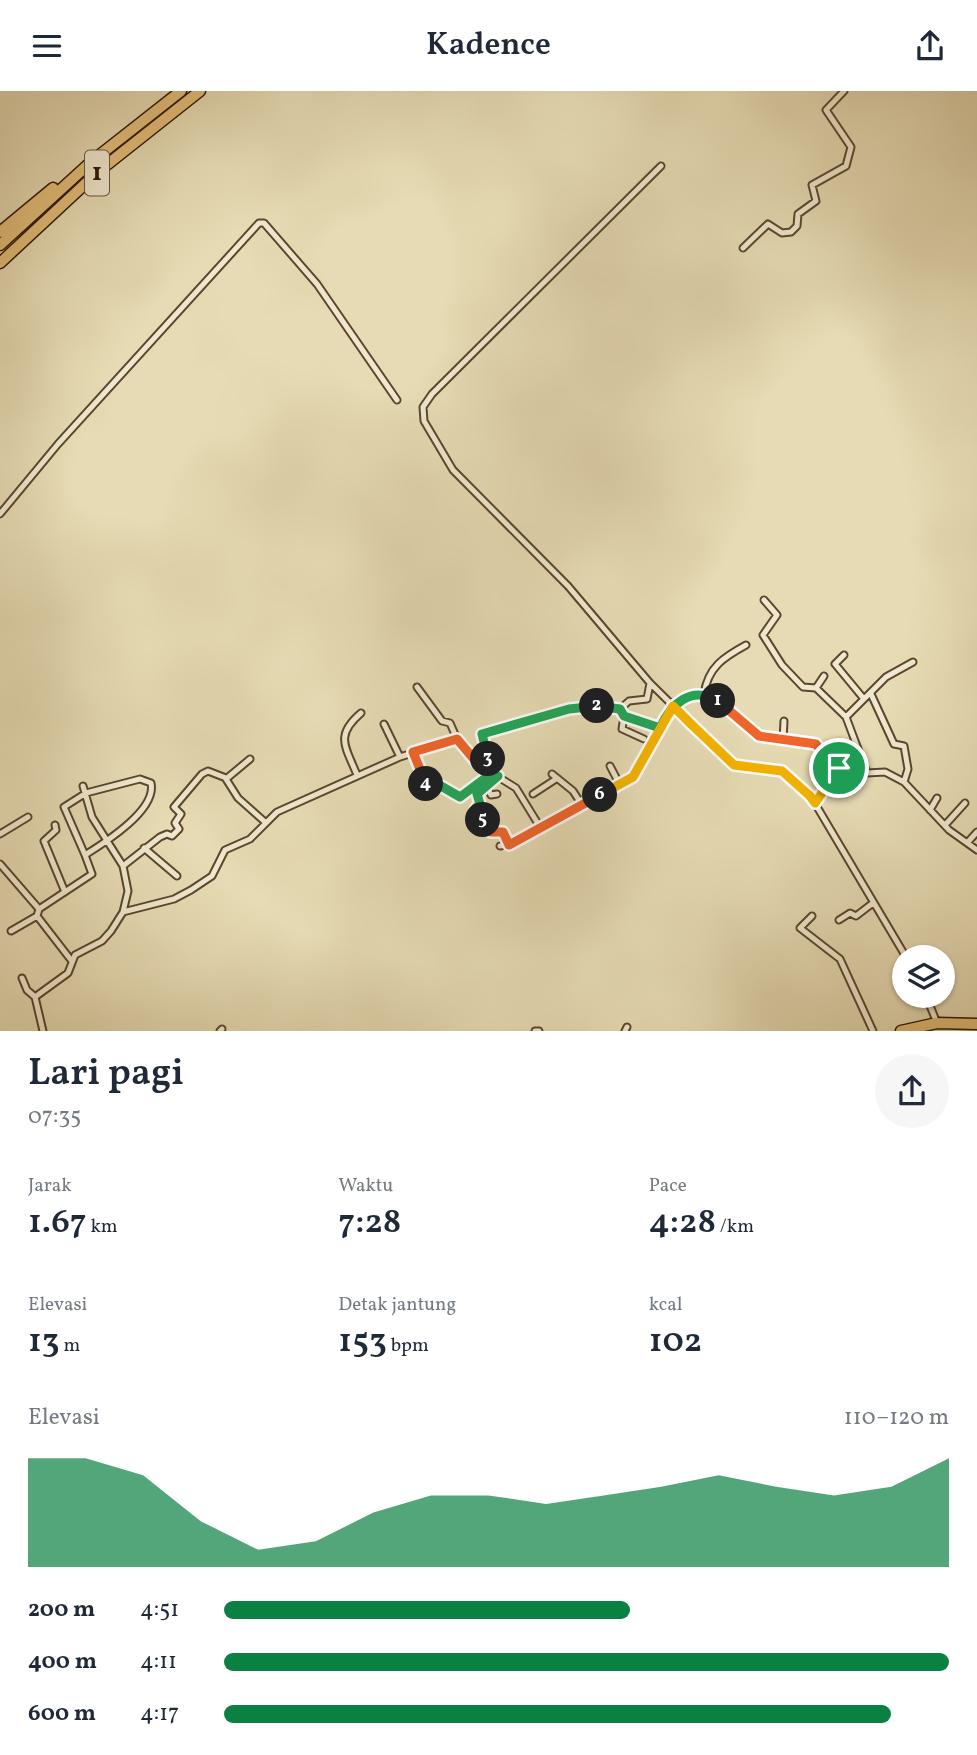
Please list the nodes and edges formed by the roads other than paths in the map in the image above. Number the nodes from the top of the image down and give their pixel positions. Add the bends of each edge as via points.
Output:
1 (181, 91) edge
2 (200, 91) edge
3 (845, 91) edge
4 (92, 161) junction
5 (661, 166) dead end
6 (0, 233) edge
7 (20, 243) junction
8 (0, 245) edge
9 (743, 248) dead end
10 (0, 263) edge
11 (0, 269) edge
12 (397, 400) dead end
13 (0, 514) edge
14 (764, 600) dead end
15 (746, 645) dead end
16 (844, 655) dead end
17 (913, 661) dead end
18 (824, 676) dead end
19 (650, 683) junction
20 (417, 687) dead end
21 (816, 688) junction
22 (704, 694) junction
23 (871, 694) junction
24 (864, 699) junction
25 (673, 706) junction
26 (620, 709) junction
27 (361, 713) dead end
28 (624, 716) junction
29 (846, 717) junction
30 (784, 721) dead end
31 (384, 724) dead end
32 (660, 728) junction
33 (624, 730) junction
34 (620, 737) dead end
35 (457, 739) junction
36 (644, 739) dead end
37 (783, 740) junction
38 (413, 752) junction
39 (400, 757) junction
40 (250, 759) dead end
41 (610, 766) dead end
42 (839, 768) junction
43 (867, 773) junction
44 (356, 775) junction
45 (495, 775) junction
46 (226, 778) junction
47 (904, 782) junction
48 (620, 785) junction
49 (83, 786) dead end
50 (486, 786) junction
51 (86, 793) junction
52 (497, 794) dead end
53 (533, 794) dead end
54 (937, 798) dead end
55 (815, 803) junction
56 (965, 803) dead end
57 (582, 805) junction
58 (930, 810) junction
59 (28, 817) dead end
60 (265, 822) junction
61 (946, 824) junction
62 (55, 825) dead end
63 (540, 827) junction
64 (977, 832) edge
65 (0, 834) edge
66 (105, 841) junction
67 (967, 843) junction
68 (509, 845) junction
69 (500, 846) dead end
70 (145, 848) junction
71 (977, 851) edge
72 (85, 855) junction
73 (0, 864) edge
74 (123, 866) junction
75 (177, 876) dead end
76 (65, 892) junction
77 (873, 903) junction
78 (38, 912) junction
79 (123, 912) junction
80 (812, 916) dead end
81 (839, 919) dead end
82 (11, 931) dead end
83 (899, 945) edge
84 (71, 960) junction
85 (22, 978) dead end
86 (35, 997) junction
87 (931, 1008) edge
88 (937, 1023) junction
89 (977, 1024) edge
90 (43, 1031) edge
91 (873, 1031) edge
92 (901, 1031) edge

1 - 4 highway, 1
2 - 7 highway, 1 via 99,171
3 - 9 street via 826,110 851,147 846,166 812,185 816,201 798,214 791,232 782,233 768,224
4 - 6 highway via 33,201
4 - 8 highway, 1
5 - 19 street via 423,407 423,416 458,476 568,586
7 - 10 highway, 1
7 - 11 highway
12 - 13 street via 317,284 264,223 257,223
14 - 21 street via 777,615 764,632 767,642 793,678 804,688
15 - 22 street via 719,661
16 - 24 street via 835,664
17 - 23 street via 886,677
18 - 21 street
19 - 25 street
19 - 26 street via 647,699 631,701
20 - 35 street via 442,721 450,723
21 - 29 street
22 - 25 street
22 - 37 street via 719,701 756,734
23 - 24 street
23 - 47 street via 893,744 904,746 908,769
24 - 29 street
25 - 32 street
25 - 55 street via 731,763 782,771
26 - 28 street
26 - 45 street via 569,709 482,734
27 - 44 street via 347,726 343,744
28 - 32 street
28 - 33 street
29 - 43 street
30 - 37 street
31 - 39 street
32 - 48 street via 639,770
33 - 34 street
33 - 36 street
35 - 38 street
35 - 45 street via 478,764
37 - 42 street via 816,744
38 - 39 street
38 - 45 street via 428,788 441,786 455,797
39 - 44 street
40 - 46 street
41 - 48 street
42 - 43 street
42 - 55 street
43 - 47 street via 885,772
44 - 60 street
45 - 50 street
45 - 63 street via 516,788
46 - 60 street via 238,798
46 - 70 street via 208,771 202,774 174,807 181,814 175,823 179,829
47 - 58 street
48 - 57 street
49 - 51 street
50 - 52 street via 491,795
50 - 68 street via 477,794 480,804 476,809 491,832 503,832
51 - 66 street
51 - 66 street via 140,779 152,784 151,797 142,810
51 - 72 street via 64,807
53 - 57 street via 554,776
54 - 58 street
55 - 77 street
56 - 61 street
57 - 63 street
58 - 61 street
59 - 65 street
60 - 79 street via 250,839 225,850 212,876 191,890
61 - 67 street
62 - 76 street via 56,830 44,841
63 - 68 street
64 - 67 street
66 - 72 street
66 - 74 street
67 - 71 street
68 - 69 street
70 - 74 street
70 - 75 street
72 - 76 street via 92,874
73 - 78 street
74 - 79 street via 128,891
76 - 78 street
77 - 81 street via 856,916 849,913
77 - 83 street
78 - 82 street
78 - 84 street
79 - 84 street via 103,941
80 - 91 street via 800,929 840,959
84 - 86 street via 68,973
85 - 86 street
86 - 90 street
87 - 88 street
88 - 89 highway
88 - 92 highway

